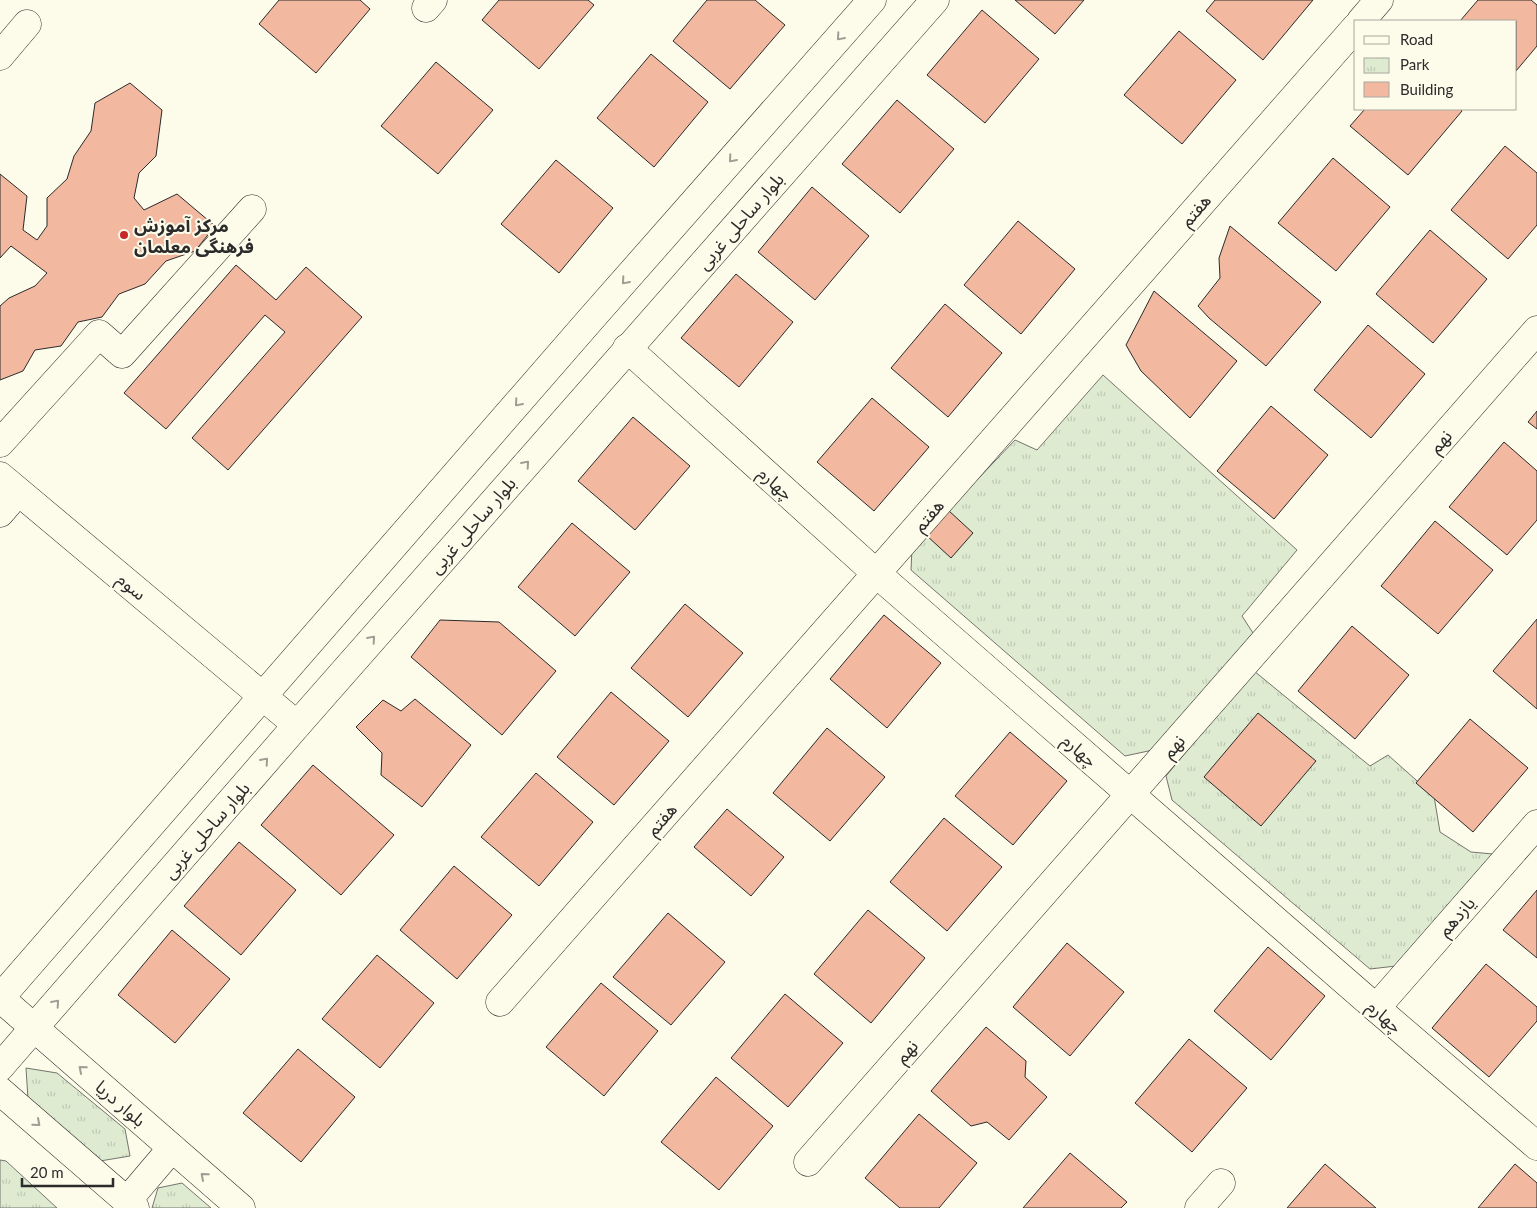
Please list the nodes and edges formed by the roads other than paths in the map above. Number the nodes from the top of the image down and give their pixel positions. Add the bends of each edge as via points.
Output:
1 (872, 0) edge
2 (935, 0) edge
3 (1380, 0) edge
4 (1362, 20) edge
5 (27, 24) dead end
6 (1354, 29) edge
7 (0, 56) edge
8 (252, 209) dead end
9 (1537, 330) edge
10 (627, 348) junction
11 (0, 443) edge
12 (9, 484) edge
13 (0, 513) edge
14 (877, 574) junction
15 (264, 695) junction
16 (297, 725) junction
17 (1131, 795) junction
18 (1537, 824) edge
19 (0, 998) edge
20 (500, 1002) dead end
21 (1376, 1008) junction
22 (34, 1028) junction
23 (6, 1060) edge
24 (0, 1091) edge
25 (1537, 1146) edge
26 (172, 1148) junction
27 (808, 1162) dead end
28 (1221, 1183) dead end
29 (131, 1205) edge
30 (241, 1208) edge
31 (1199, 1208) edge

1 -> 15 street
2 - 10 street, بلوار ساحلی غربی
3 - 4 street
5 - 7 street
6 - 14 street, هفتم
8 - 11 street via 122,354 99,334
9 - 17 street, نهم
10 - 14 street, چهارم
16 -> 10 street, بلوار ساحلی غربی
12 - 13 street
12 - 15 street, سوم
14 - 17 street, چهارم
14 - 20 street, هفتم
15 - 16 street, سوم
15 - 19 street
22 -> 16 street, بلوار ساحلی غربی
17 - 21 street, چهارم
17 - 27 street, نهم
18 - 21 street, یازدهم
19 - 22 street, بلوار دریا
21 - 25 street, چهارم
22 - 23 street, بلوار ساحلی غربی
26 -> 22 street, بلوار دریا
24 -> 29 street
26 - 29 street
30 -> 26 street, بلوار دریا
28 - 31 street

